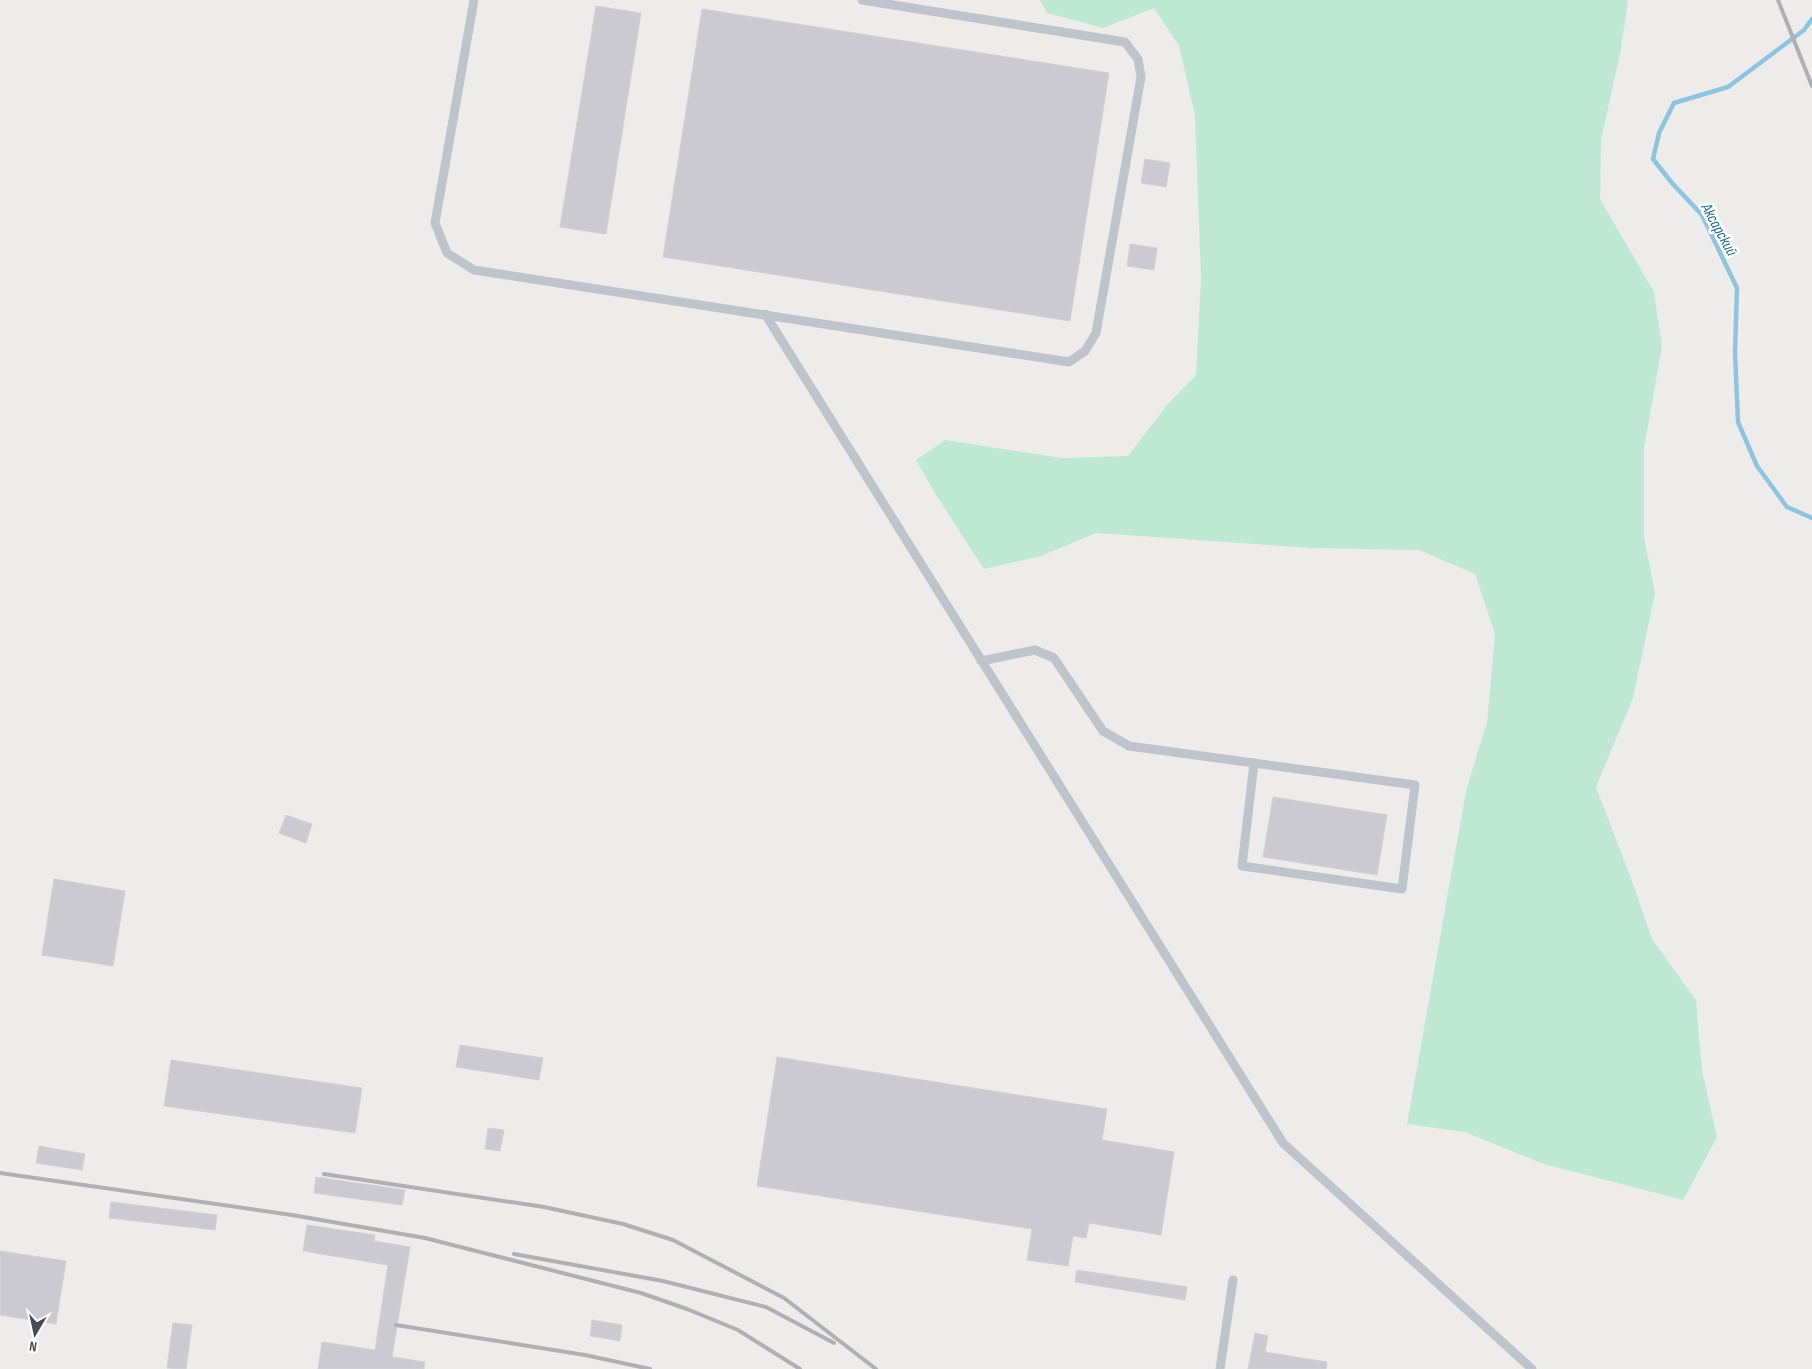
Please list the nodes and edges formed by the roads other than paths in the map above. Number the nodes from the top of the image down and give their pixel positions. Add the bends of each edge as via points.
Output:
1 (474, 0) edge
2 (862, 0) edge
3 (765, 314) junction
4 (981, 661) junction
5 (1254, 763) junction
6 (1233, 1280) dead end
7 (1220, 1369) edge
8 (1532, 1369) edge

1 - 3 lane via 435,223 447,253 474,270
2 - 3 lane via 1125,42 1134,53 1141,77 1096,334 1085,351 1069,362
3 - 4 lane
4 - 5 lane via 1035,650 1054,658 1103,731 1129,746
4 - 8 lane via 1282,1143
5 - 5 lane via 1415,785 1402,889 1242,866
6 - 7 lane

